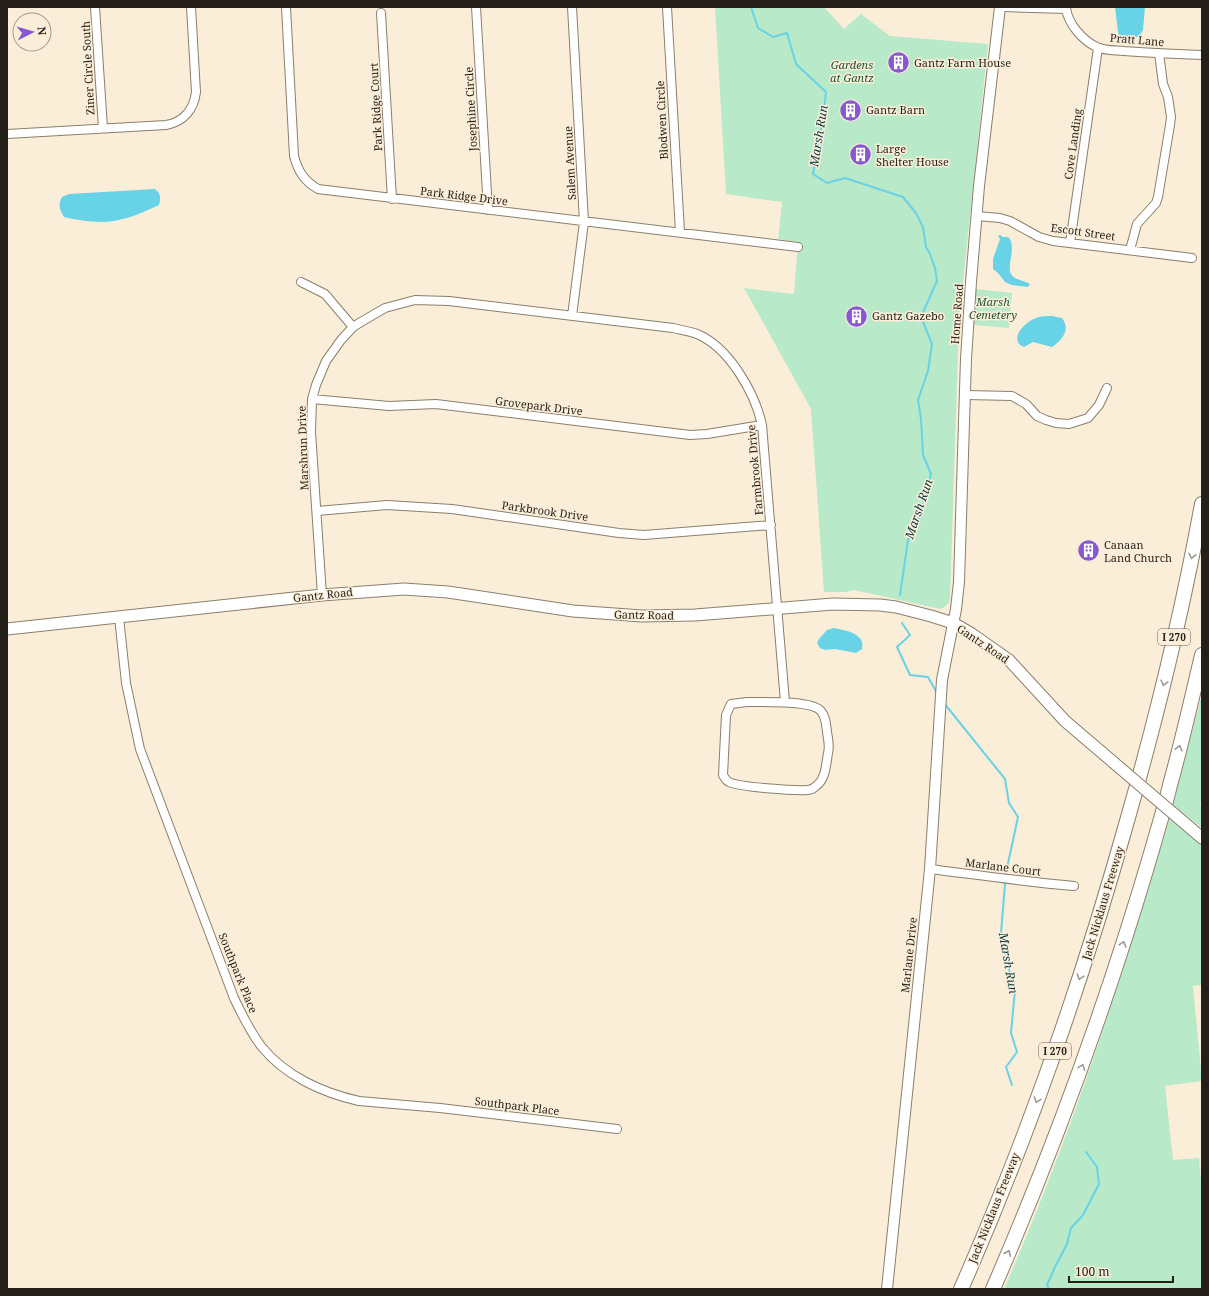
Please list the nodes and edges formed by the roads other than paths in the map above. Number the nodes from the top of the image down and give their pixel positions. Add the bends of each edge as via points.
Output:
1 (96, 7) edge
2 (191, 7) edge
3 (286, 7) edge
4 (476, 7) edge
5 (572, 7) edge
6 (667, 7) edge
7 (1000, 7) edge
8 (1004, 7) edge
9 (1066, 8) edge
10 (381, 13) dead end
11 (1098, 48) junction
12 (1159, 53) junction
13 (1202, 55) edge
14 (103, 128) junction
15 (7, 134) edge
16 (392, 199) junction
17 (488, 210) junction
18 (976, 216) junction
19 (584, 222) junction
20 (680, 232) junction
21 (1070, 243) junction
22 (798, 247) dead end
23 (1130, 250) junction
24 (1192, 258) dead end
25 (301, 282) dead end
26 (552, 314) joint
27 (572, 316) junction
28 (353, 327) junction
29 (1107, 388) dead end
30 (966, 395) junction
31 (312, 399) junction
32 (762, 425) junction
33 (1202, 504) edge
34 (317, 511) junction
35 (771, 525) junction
36 (322, 595) junction
37 (777, 609) junction
38 (119, 617) junction
39 (953, 623) junction
40 (7, 629) edge
41 (1202, 654) edge
42 (785, 702) junction
43 (1202, 838) edge
44 (930, 869) junction
45 (1074, 886) dead end
46 (617, 1129) dead end
47 (887, 1289) edge
48 (960, 1289) edge
49 (993, 1289) edge

1 - 14 street, Ziner Circle South
2 - 14 street via 196,92 195,100 187,114 172,124
3 - 16 street, Park Ridge Drive via 294,156 297,166 306,181 318,189
4 - 17 street, Josephine Circle
5 - 19 street, Salem Avenue
6 - 20 street, Blodwen Circle
7 - 18 street, Home Road
8 - 9 street
9 - 11 street, Pratt Lane via 1074,28
10 - 16 street, Park Ridge Court
11 - 12 street, Pratt Lane
11 - 21 street, Cove Landing
12 - 13 street, Pratt Lane
12 - 23 street via 1163,84 1170,109 1170,125 1158,197 1156,203 1137,224
14 - 15 street
16 - 17 street, Park Ridge Drive
17 - 19 street, Park Ridge Drive
18 - 21 street, Escott Street via 1000,218 1039,237
18 - 30 street, Home Road
19 - 20 street, Park Ridge Drive
19 - 27 street, Salem Avenue
20 - 22 street, Park Ridge Drive
21 - 23 street, Escott Street
23 - 24 street, Escott Street
25 - 28 street via 325,294
26 - 27 street, Farmbrook Drive
26 - 28 street, Marshrun Drive via 449,301 415,300 385,308
27 - 32 street, Farmbrook Drive via 673,328 698,335 720,349 740,372 759,410
28 - 31 street, Marshrun Drive via 326,361
29 - 30 street via 1099,405 1088,418 1069,424 1056,423 1037,416 1026,404 1012,396
30 - 39 street, Home Road via 961,550
31 - 32 street, Grovepark Drive via 389,406 436,404 690,434 707,434
31 - 34 street, Marshrun Drive via 311,432
32 - 35 street, Farmbrook Drive
33 -> 48 highway, Jack Nicklaus Freeway / I 270 via 1161,694 1111,879 1062,1032 1028,1125
34 - 35 street, Parkbrook Drive via 387,505 452,509 644,535
34 - 36 street, Marshrun Drive
35 - 37 street, Farmbrook Drive
36 - 37 main road, Gantz Road via 383,590 425,590 573,611 642,616
36 - 38 main road, Gantz Road
37 - 39 main road, Gantz Road via 833,604 880,605 910,610
37 - 42 street, Farmbrook Drive
38 - 40 main road, Gantz Road
38 - 46 street, Southpark Place via 126,683 140,749 234,998 262,1047 302,1081 346,1098
39 - 43 main road, Gantz Road, bridge via 1009,660 1065,720
39 - 44 street, Marlane Drive via 941,696
49 -> 41 highway, I 270 via 1056,1136 1117,963 1170,786
42 - 42 street via 814,706 821,710 826,718 829,748 821,781 809,790 773,789 726,780 723,775 726,716 731,704
44 - 45 street, Marlane Court
44 - 47 street, Marlane Drive

